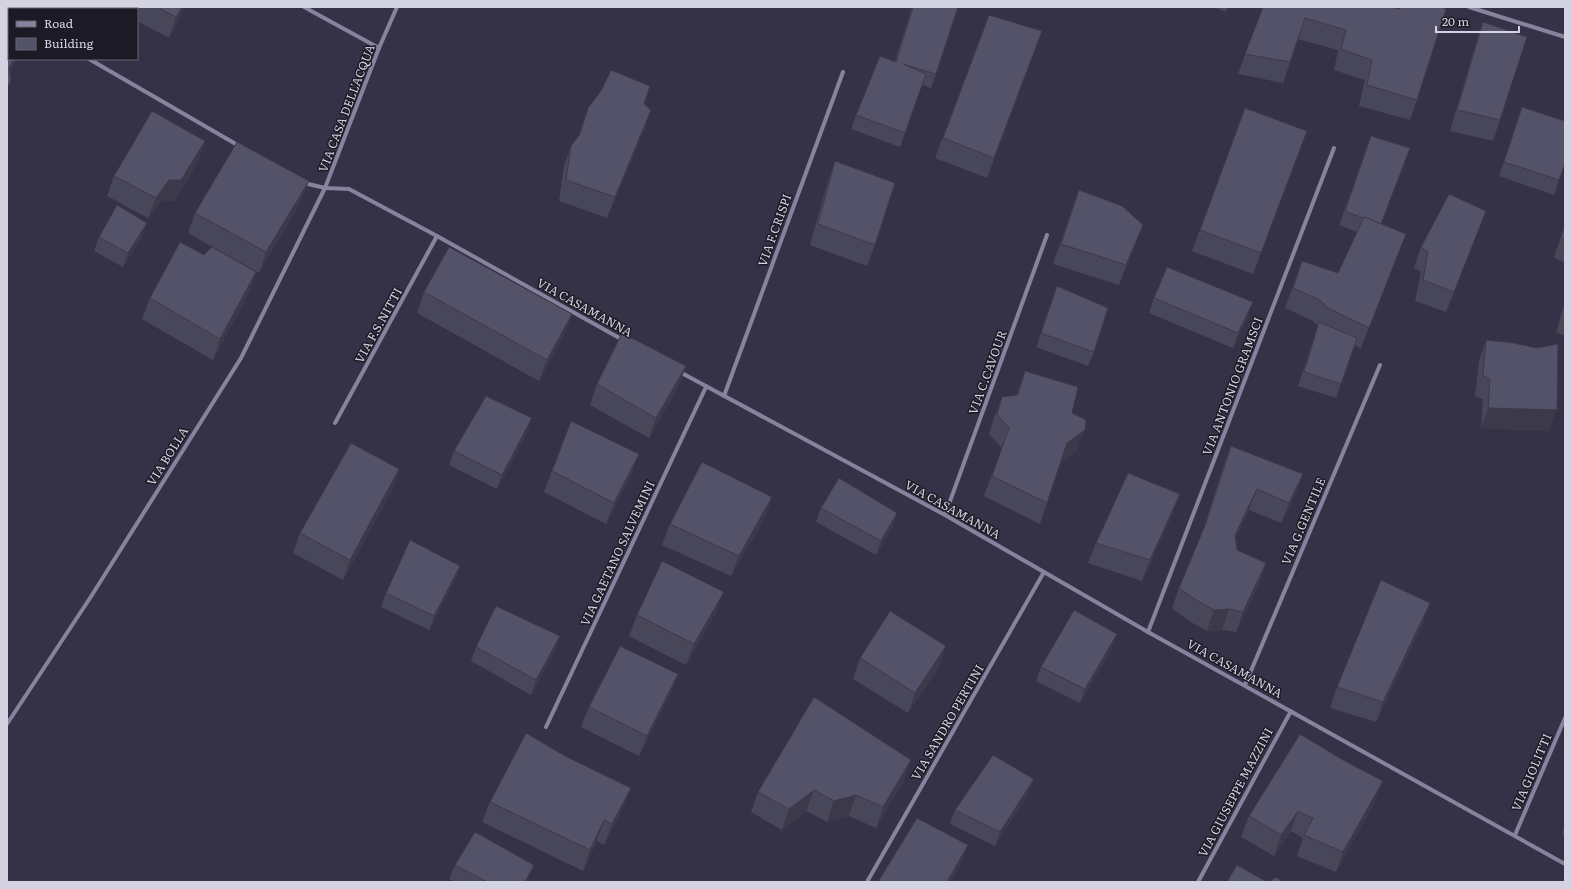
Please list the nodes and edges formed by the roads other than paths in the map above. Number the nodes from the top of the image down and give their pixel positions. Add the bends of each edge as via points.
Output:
1 (304, 7) edge
2 (397, 7) edge
3 (1469, 7) edge
4 (1565, 37) edge
5 (379, 48) junction
6 (91, 60) edge
7 (843, 72) dead end
8 (1334, 148) dead end
9 (245, 149) edge
10 (298, 181) edge
11 (325, 188) junction
12 (437, 236) junction
13 (1047, 236) dead end
14 (630, 344) edge
15 (1380, 365) dead end
16 (672, 368) edge
17 (706, 387) junction
18 (724, 396) junction
19 (336, 423) dead end
20 (945, 515) junction
21 (1044, 572) junction
22 (1148, 632) junction
23 (1245, 685) junction
24 (1291, 710) junction
25 (1565, 718) edge
26 (7, 724) edge
27 (546, 727) dead end
28 (1515, 834) junction
29 (1565, 864) edge
30 (867, 882) edge
31 (1198, 882) edge

1 - 5 street
2 - 5 street, VIA CASA DELL'ACQUA
3 - 4 street
5 - 11 street, VIA CASA DELL'ACQUA
6 - 9 street
7 - 18 street, VIA F.CRISPI
8 - 22 street, VIA ANTONIO GRAMSCI
10 - 11 street, VIA CASA DELL'ACQUA
11 - 12 street, VIA CASAMANNA via 349,189
11 - 26 street, VIA BOLLA via 241,358
12 - 14 street, VIA CASAMANNA
12 - 19 street, VIA F.S.NITTI
13 - 20 street, VIA C.CAVOUR
15 - 23 street, VIA G.GENTILE
16 - 17 street, VIA CASAMANNA
17 - 18 street, VIA CASAMANNA
17 - 27 street, VIA GAETANO SALVEMINI
18 - 20 street, VIA CASAMANNA
20 - 21 street, VIA CASAMANNA
21 - 22 street, VIA CASAMANNA
21 - 30 street, VIA SANDRO PERTINI
22 - 23 street, VIA CASAMANNA
23 - 24 street, VIA CASAMANNA
24 - 28 street, VIA CASAMANNA
24 - 31 street, VIA GIUSEPPE MAZZINI
25 - 28 street, VIA GIOLITTI
28 - 29 street, VIA CASAMANNA

